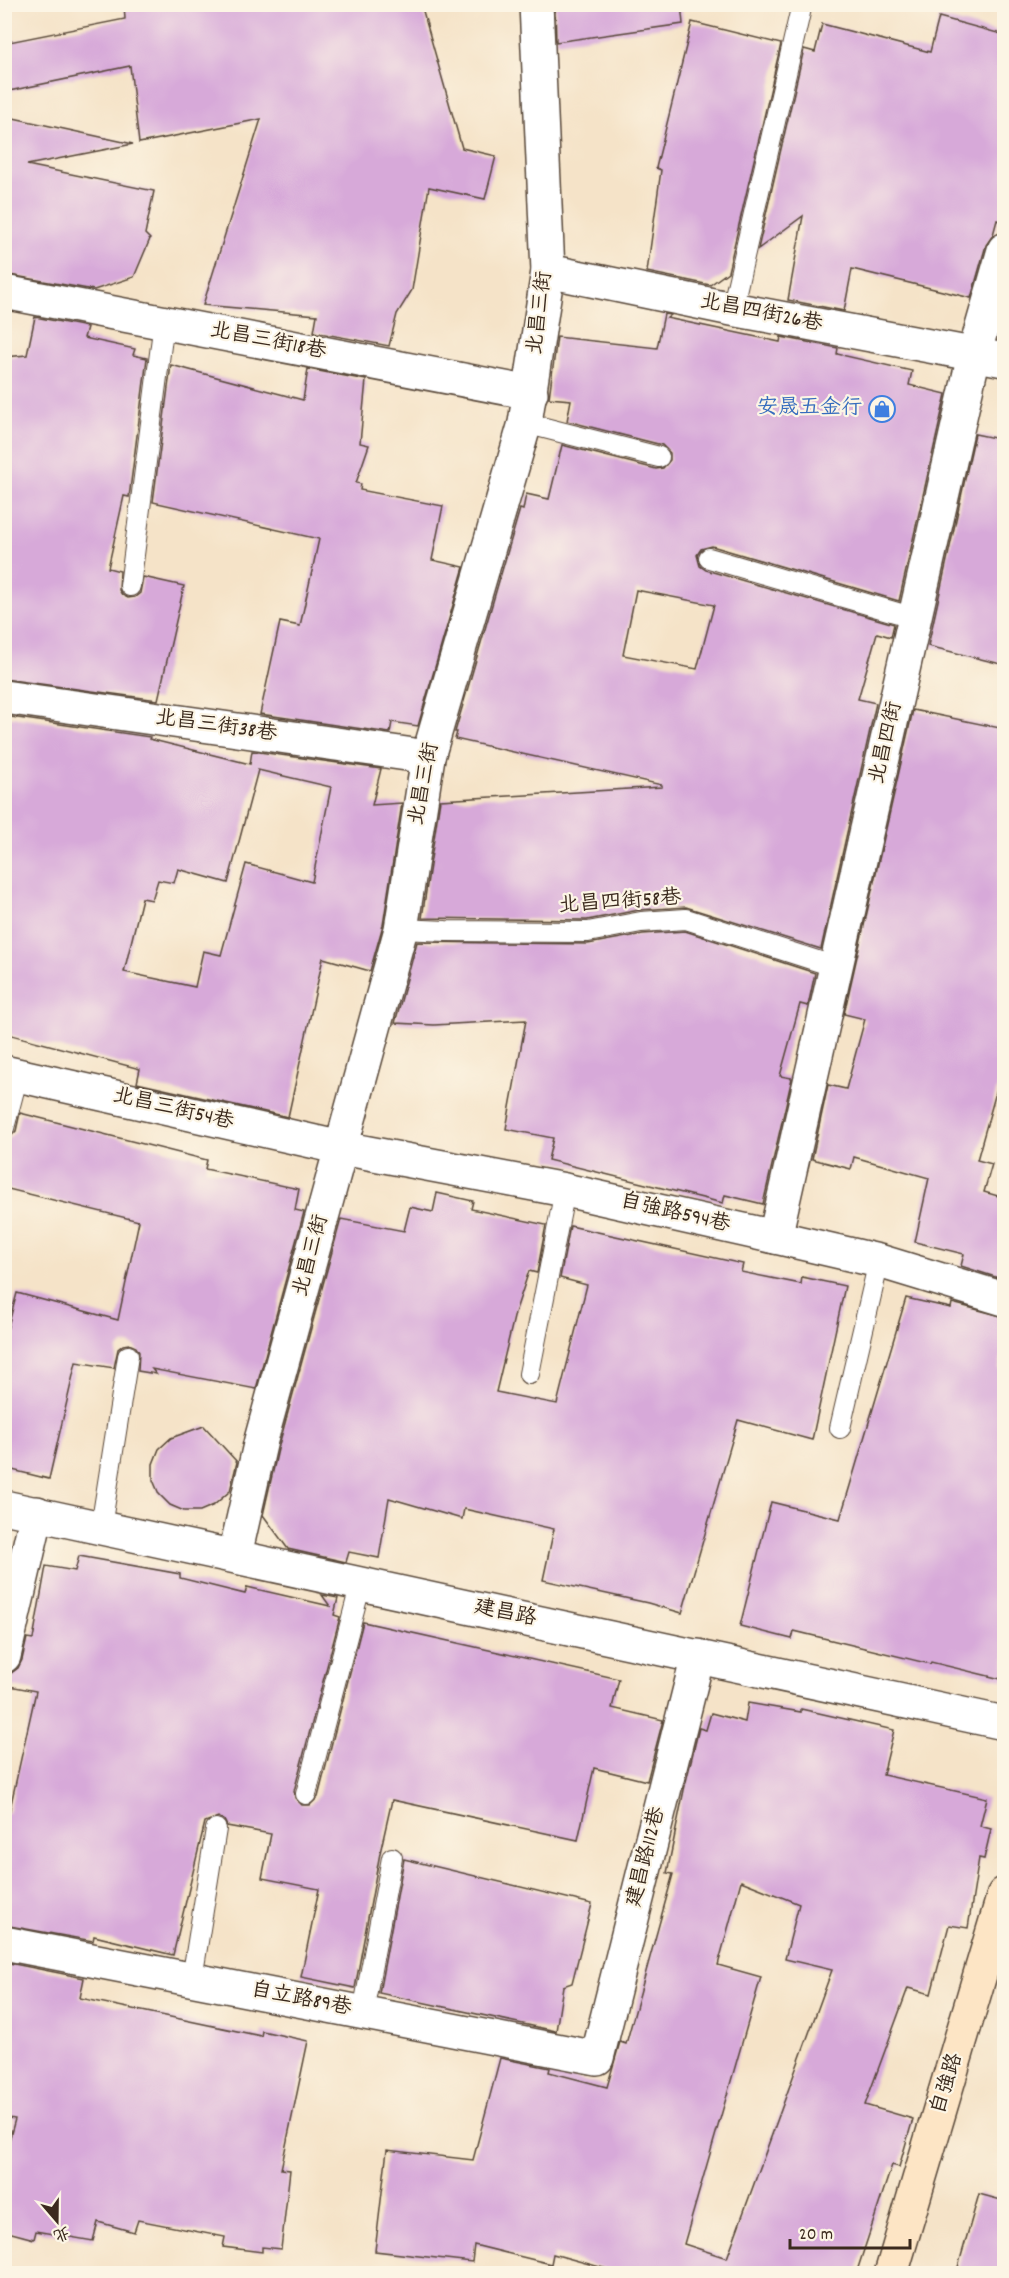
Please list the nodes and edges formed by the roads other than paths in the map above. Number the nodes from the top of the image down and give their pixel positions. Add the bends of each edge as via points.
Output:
1 (536, 4) edge
2 (802, 4) edge
3 (1005, 250) edge
4 (548, 271) junction
5 (4, 292) edge
6 (732, 309) junction
7 (164, 322) junction
8 (989, 358) edge
9 (528, 408) junction
10 (659, 457) dead end
11 (709, 558) dead end
12 (130, 586) dead end
13 (915, 618) junction
14 (4, 697) edge
15 (428, 757) junction
16 (401, 929) junction
17 (836, 967) junction
18 (11, 1073) edge
19 (4, 1128) edge
20 (342, 1148) junction
21 (565, 1190) junction
22 (775, 1237) junction
23 (879, 1261) junction
24 (1005, 1299) edge
25 (128, 1356) dead end
26 (529, 1374) dead end
27 (840, 1428) dead end
28 (4, 1507) edge
29 (37, 1513) junction
30 (101, 1527) junction
31 (235, 1556) junction
32 (361, 1583) junction
33 (4, 1656) edge
34 (698, 1656) junction
35 (1005, 1723) edge
36 (306, 1794) dead end
37 (216, 1829) dead end
38 (392, 1858) dead end
39 (1005, 1894) edge
40 (4, 1943) edge
41 (192, 1979) junction
42 (363, 2012) junction
43 (597, 2058) joint
44 (891, 2274) edge

1 - 4 street, 北昌三街
2 - 6 lane
3 - 8 street, 北昌四街
4 - 6 street, 北昌四街26巷
4 - 9 street, 北昌三街
5 - 7 street, 北昌三街18巷
6 - 8 street, 北昌四街26巷
7 - 9 street, 北昌三街18巷
7 - 12 lane
8 - 13 street, 北昌四街
9 - 10 lane
9 - 15 street, 北昌三街
11 - 13 lane
13 - 17 street, 北昌四街
14 - 15 street, 北昌三街38巷
15 - 16 street, 北昌三街
16 - 17 lane, 北昌四街58巷 via 588,932 641,921 686,919
16 - 20 street, 北昌三街
17 - 22 street, 北昌四街
18 - 19 lane
18 - 20 street, 北昌三街54巷
20 - 21 street, 自強路594巷
20 - 31 street, 北昌三街 via 261,1440
21 - 22 street, 自強路594巷
21 - 26 lane
22 - 23 street, 自強路594巷
23 - 24 street, 自強路594巷
23 - 27 lane
25 - 30 lane
28 - 29 street, 建昌路
29 - 30 street, 建昌路
29 - 33 street
30 - 31 street, 建昌路
31 - 32 street, 建昌路
32 - 34 street, 建昌路
32 - 36 lane
34 - 35 street, 建昌路
34 - 43 street, 建昌路112巷
37 - 41 lane
38 - 42 lane
39 - 44 street, 自強路
40 - 41 street, 自立路89巷
41 - 42 street, 自立路89巷
42 - 43 street, 自立路89巷

